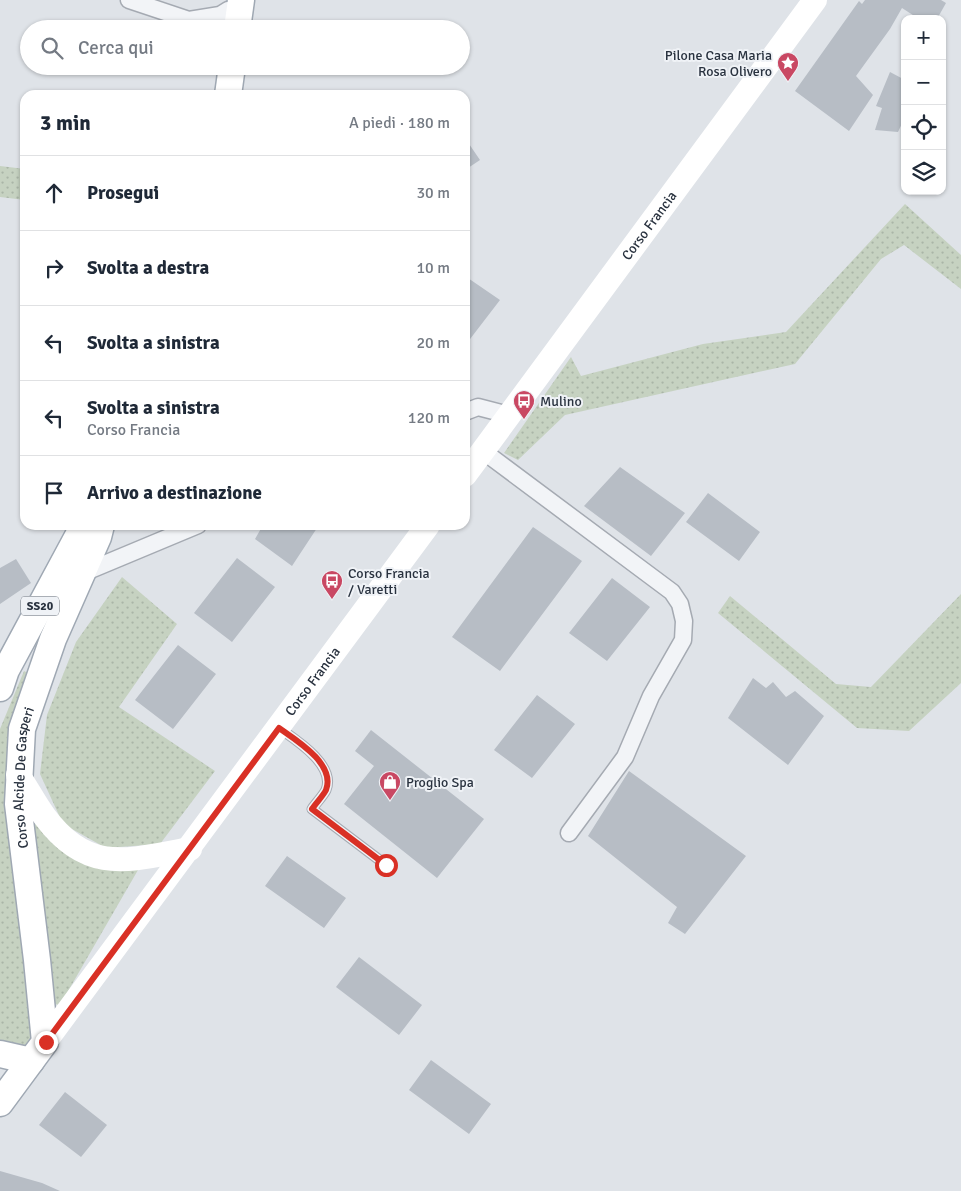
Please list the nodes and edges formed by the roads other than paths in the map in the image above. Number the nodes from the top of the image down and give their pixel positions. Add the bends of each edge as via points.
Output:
1 (129, 0) edge
2 (815, 0) edge
3 (234, 11) edge
4 (182, 20) edge
5 (205, 20) edge
6 (221, 75) edge
7 (230, 75) edge
8 (226, 90) edge
9 (228, 90) edge
10 (470, 410) edge
11 (509, 415) junction
12 (482, 451) junction
13 (470, 468) edge
14 (81, 530) edge
15 (100, 530) edge
16 (186, 530) edge
17 (424, 530) edge
18 (83, 573) junction
19 (2, 677) edge
20 (279, 728) junction
21 (18, 775) junction
22 (569, 834) dead end
23 (190, 848) junction
24 (386, 865) dead end
25 (38, 1051) junction
26 (0, 1054) edge
27 (0, 1103) edge

1 - 4 street
2 - 11 main road, Corso Francia
3 - 5 street
6 - 8 street
7 - 9 main road
10 - 11 street via 478,407
11 - 12 main road, Corso Francia
12 - 13 main road, Corso Francia
12 - 22 street via 672,592 680,604 684,621 683,640 651,696 624,757
14 - 19 main road, SS20
15 - 18 main road, Corso Alcide De Gasperi / SS20
16 - 18 street
17 - 20 main road, Corso Francia
18 - 21 main road, Corso Alcide De Gasperi / SS20 via 39,675 22,729
20 - 23 main road, Corso Francia
20 - 24 lane via 309,750 327,772 326,789 312,809
21 - 23 main road via 56,831 83,852 108,859 134,859
21 - 25 main road, Corso Alcide De Gasperi / SS20 via 18,804 37,960
23 - 25 main road, Corso Francia
25 - 26 main road
25 - 27 main road, Corso Francia

